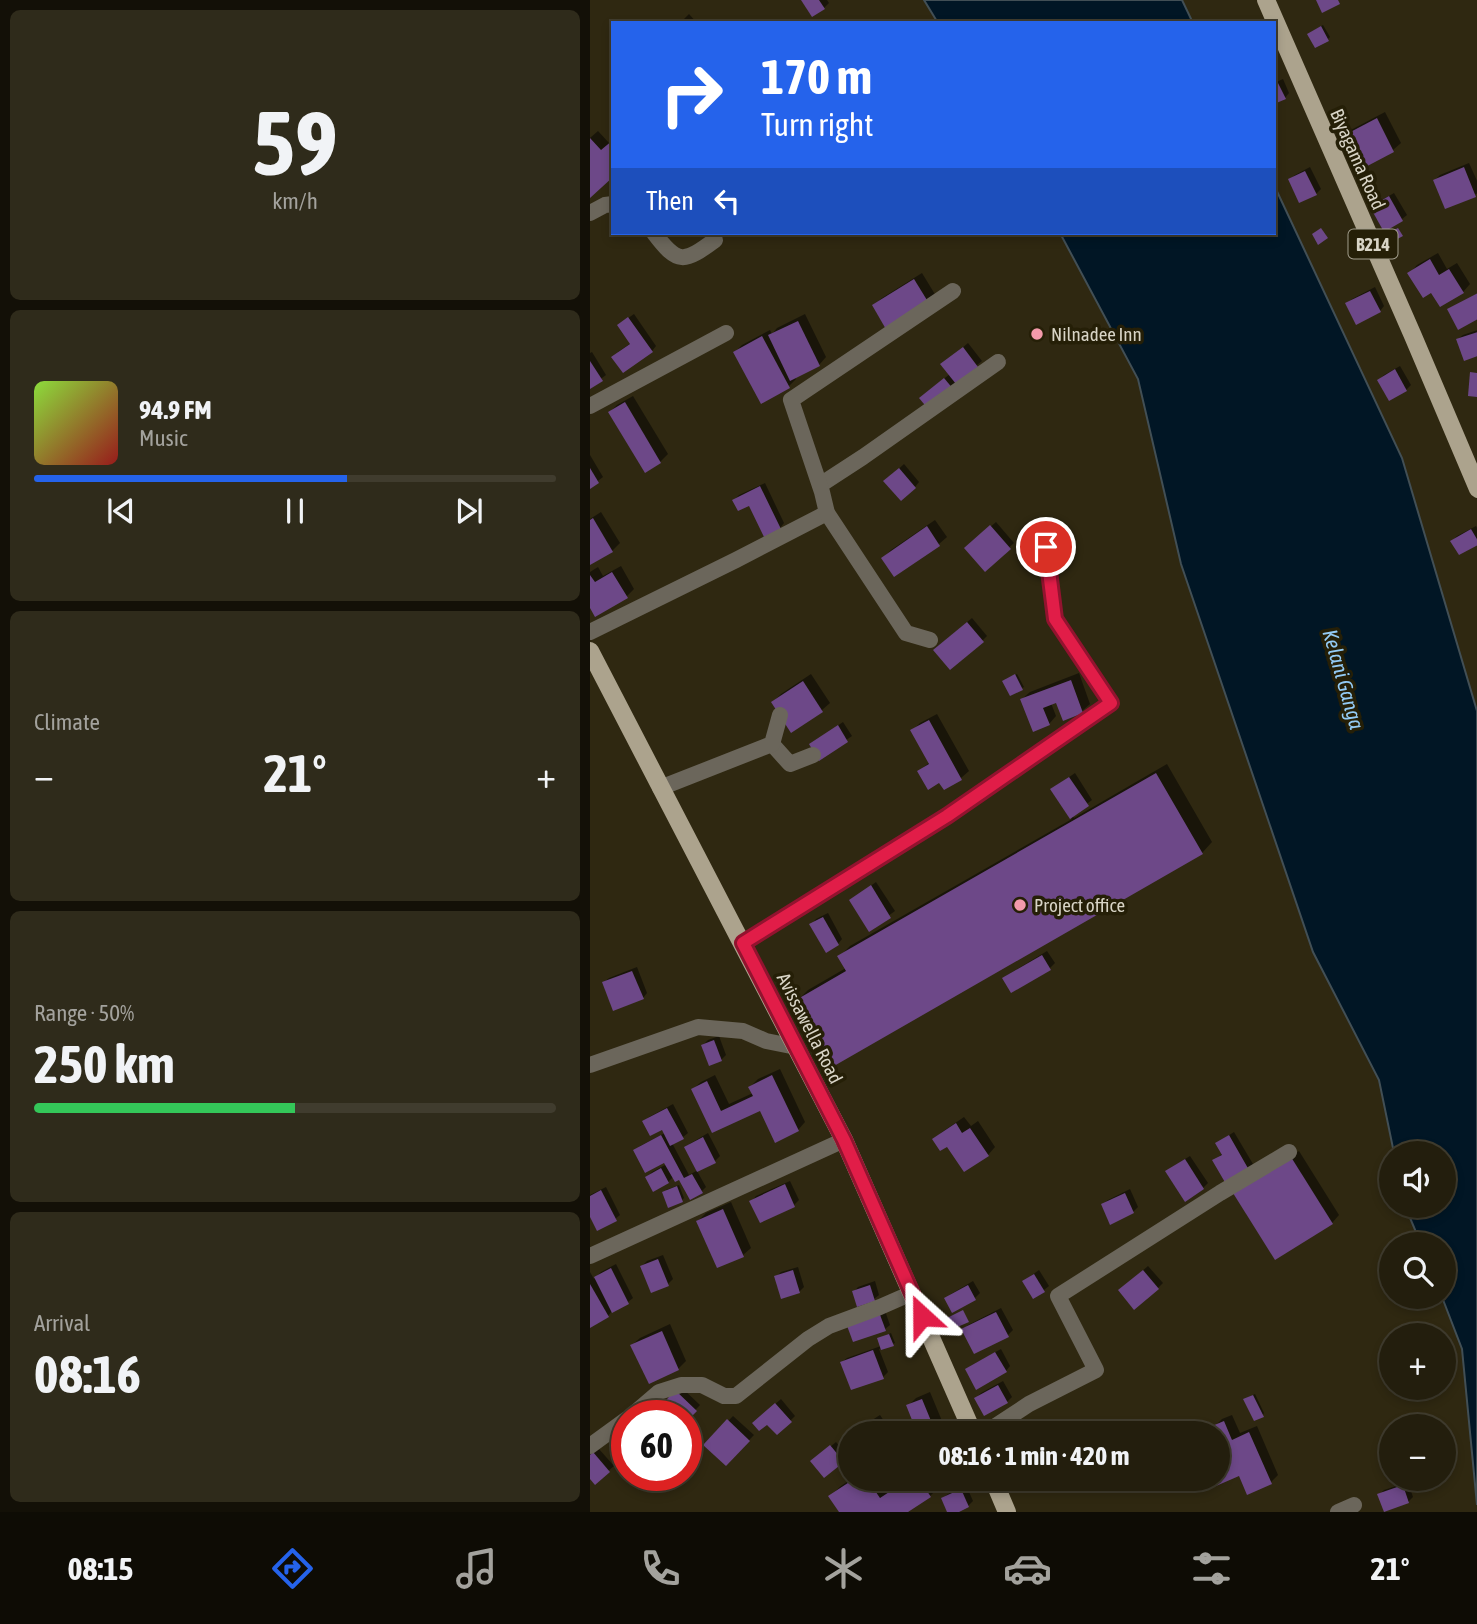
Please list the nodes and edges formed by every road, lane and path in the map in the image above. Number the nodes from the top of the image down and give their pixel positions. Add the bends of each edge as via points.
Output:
1 (1266, 0) edge
2 (1275, 21) edge
3 (1276, 23) edge
4 (611, 204) edge
5 (590, 213) edge
6 (656, 235) edge
7 (715, 240) dead end
8 (953, 291) dead end
9 (726, 333) dead end
10 (998, 362) dead end
11 (590, 406) edge
12 (820, 485) junction
13 (1477, 489) edge
14 (827, 513) junction
15 (1046, 547) dead end
16 (590, 632) edge
17 (930, 640) dead end
18 (590, 651) edge
19 (780, 715) dead end
20 (772, 744) junction
21 (813, 755) dead end
22 (660, 788) junction
23 (743, 943) junction
24 (796, 1046) junction
25 (590, 1065) edge
26 (844, 1140) junction
27 (1289, 1152) dead end
28 (590, 1256) edge
29 (912, 1293) junction
30 (649, 1400) edge
31 (968, 1421) edge
32 (1003, 1421) edge
33 (611, 1430) edge
34 (590, 1446) edge
35 (997, 1491) edge
36 (1354, 1505) dead end
37 (1006, 1512) edge
38 (1338, 1512) edge

1 - 2 main road, Biyagama Road / B214
3 - 13 main road, Biyagama Road / B214
4 - 5 street
6 - 7 street via 678,257 693,256
8 - 12 street via 791,400
9 - 11 street
10 - 12 street
12 - 14 street
14 - 16 street
14 - 17 street via 906,633
15 - 23 street via 1055,619 1111,703 947,816
18 - 22 main road, Avissawella Road
19 - 20 street
20 - 21 street via 790,764
20 - 22 street
22 - 23 main road, Avissawella Road
23 - 24 main road, Avissawella Road
24 - 25 street via 743,1031 698,1027
24 - 26 main road, Avissawella Road
26 - 28 street
26 - 29 main road, Avissawella Road
27 - 32 street via 1058,1296 1096,1370
29 - 30 street via 829,1326 736,1396 724,1396 702,1385 680,1385
29 - 31 main road, Avissawella Road
33 - 34 street
35 - 37 main road
36 - 38 street

